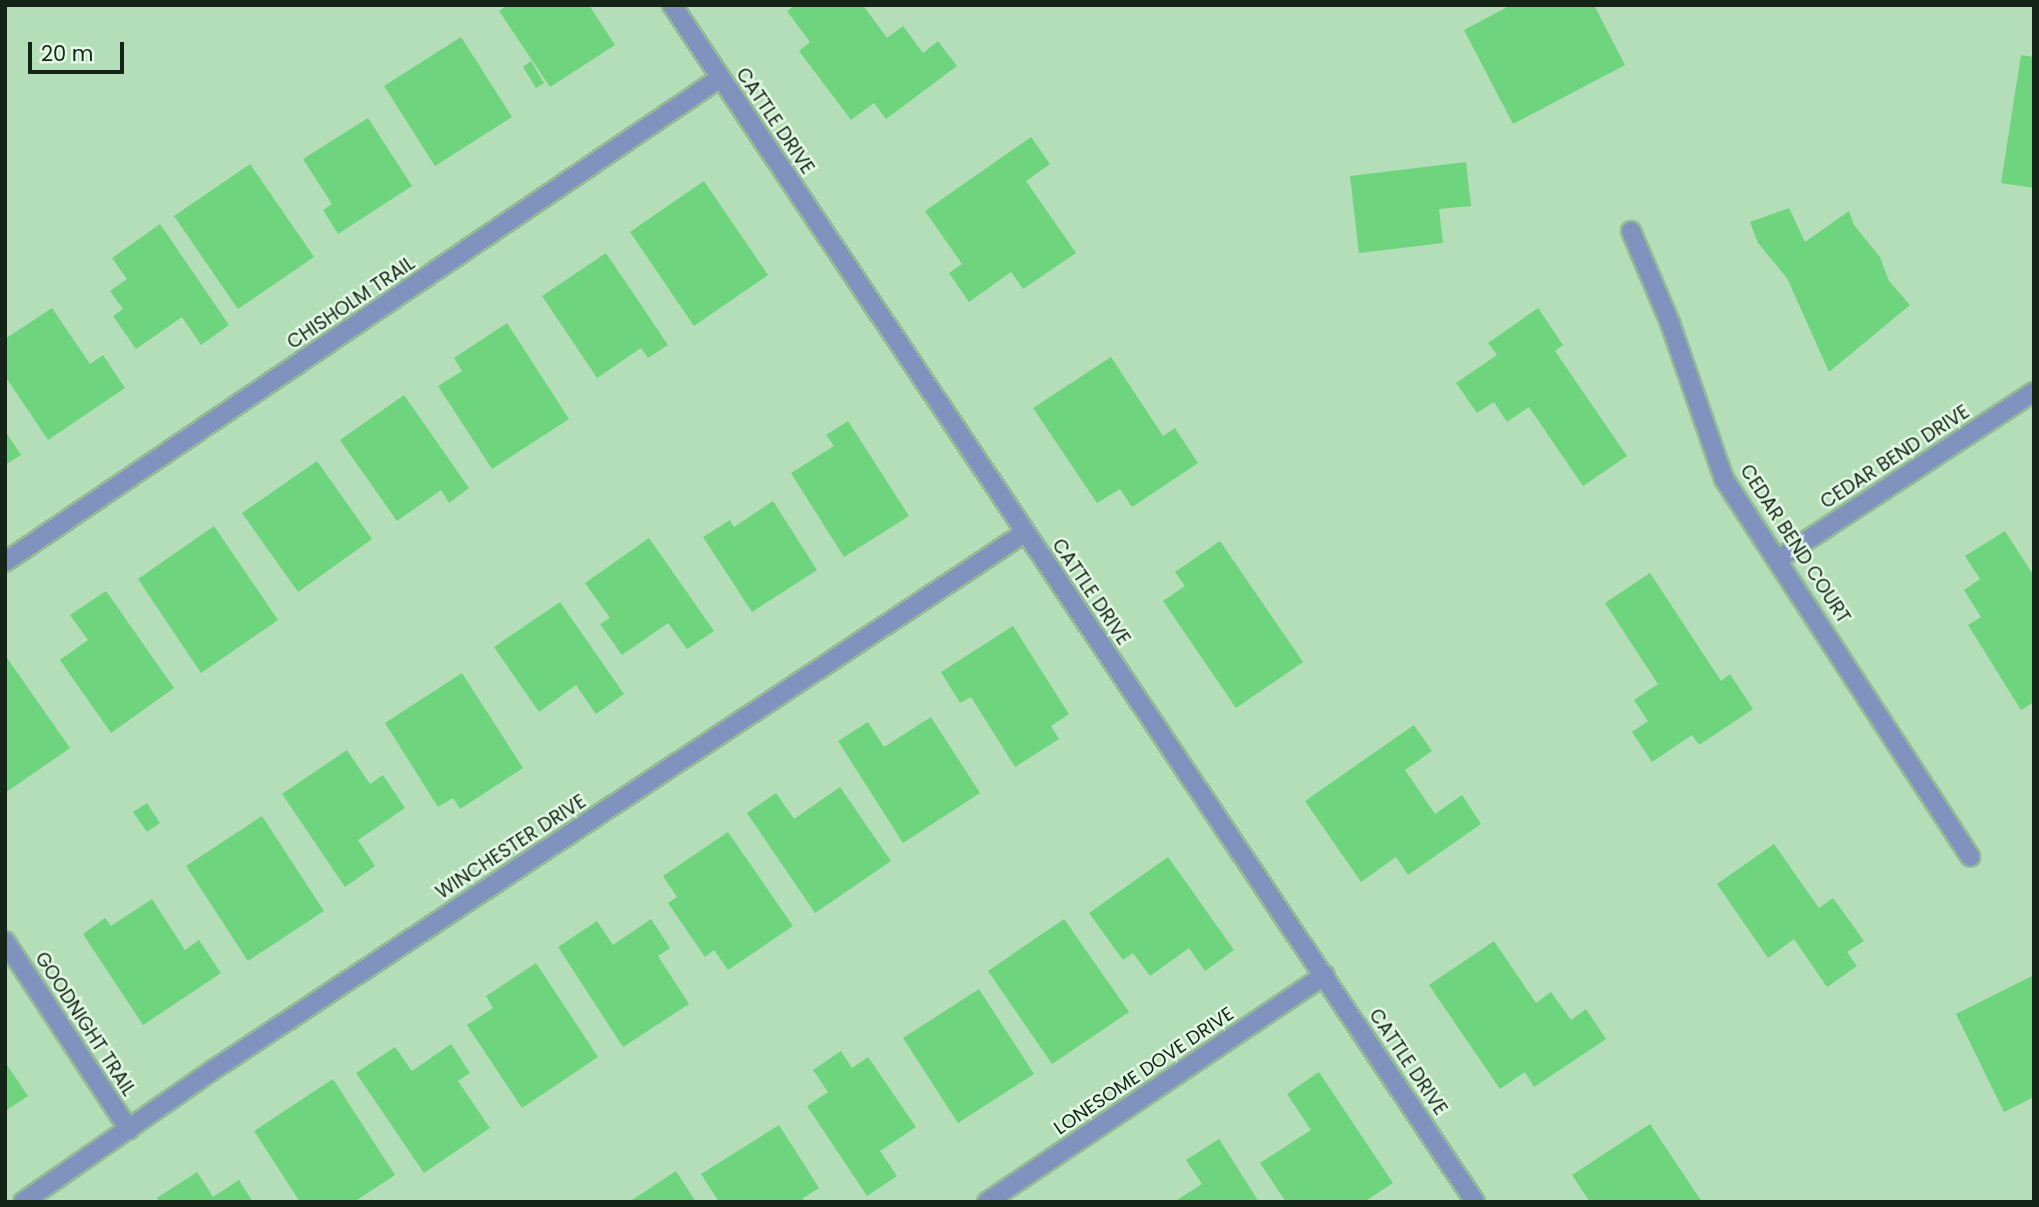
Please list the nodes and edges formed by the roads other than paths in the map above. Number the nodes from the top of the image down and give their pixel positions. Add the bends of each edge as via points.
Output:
1 (672, 5) edge
2 (720, 78) junction
3 (1631, 231) dead end
4 (2034, 392) edge
5 (1026, 532) junction
6 (1780, 558) junction
7 (5, 562) edge
8 (1970, 856) dead end
9 (5, 941) edge
10 (1325, 975) junction
11 (129, 1130) junction
12 (23, 1202) edge
13 (987, 1202) edge
14 (1475, 1202) edge

1 - 2 street, CATTLE DRIVE
2 - 5 street, CATTLE DRIVE
2 - 7 street, CHISHOLM TRAIL
3 - 6 street, CEDAR BEND COURT via 1671,323 1724,479
4 - 6 street, CEDAR BEND DRIVE
5 - 10 street, CATTLE DRIVE
5 - 11 street, WINCHESTER DRIVE
6 - 8 street, CEDAR BEND COURT
9 - 11 street, GOODNIGHT TRAIL
10 - 13 street, LONESOME DOVE DRIVE
10 - 14 street, CATTLE DRIVE
11 - 12 street, WINCHESTER DRIVE

